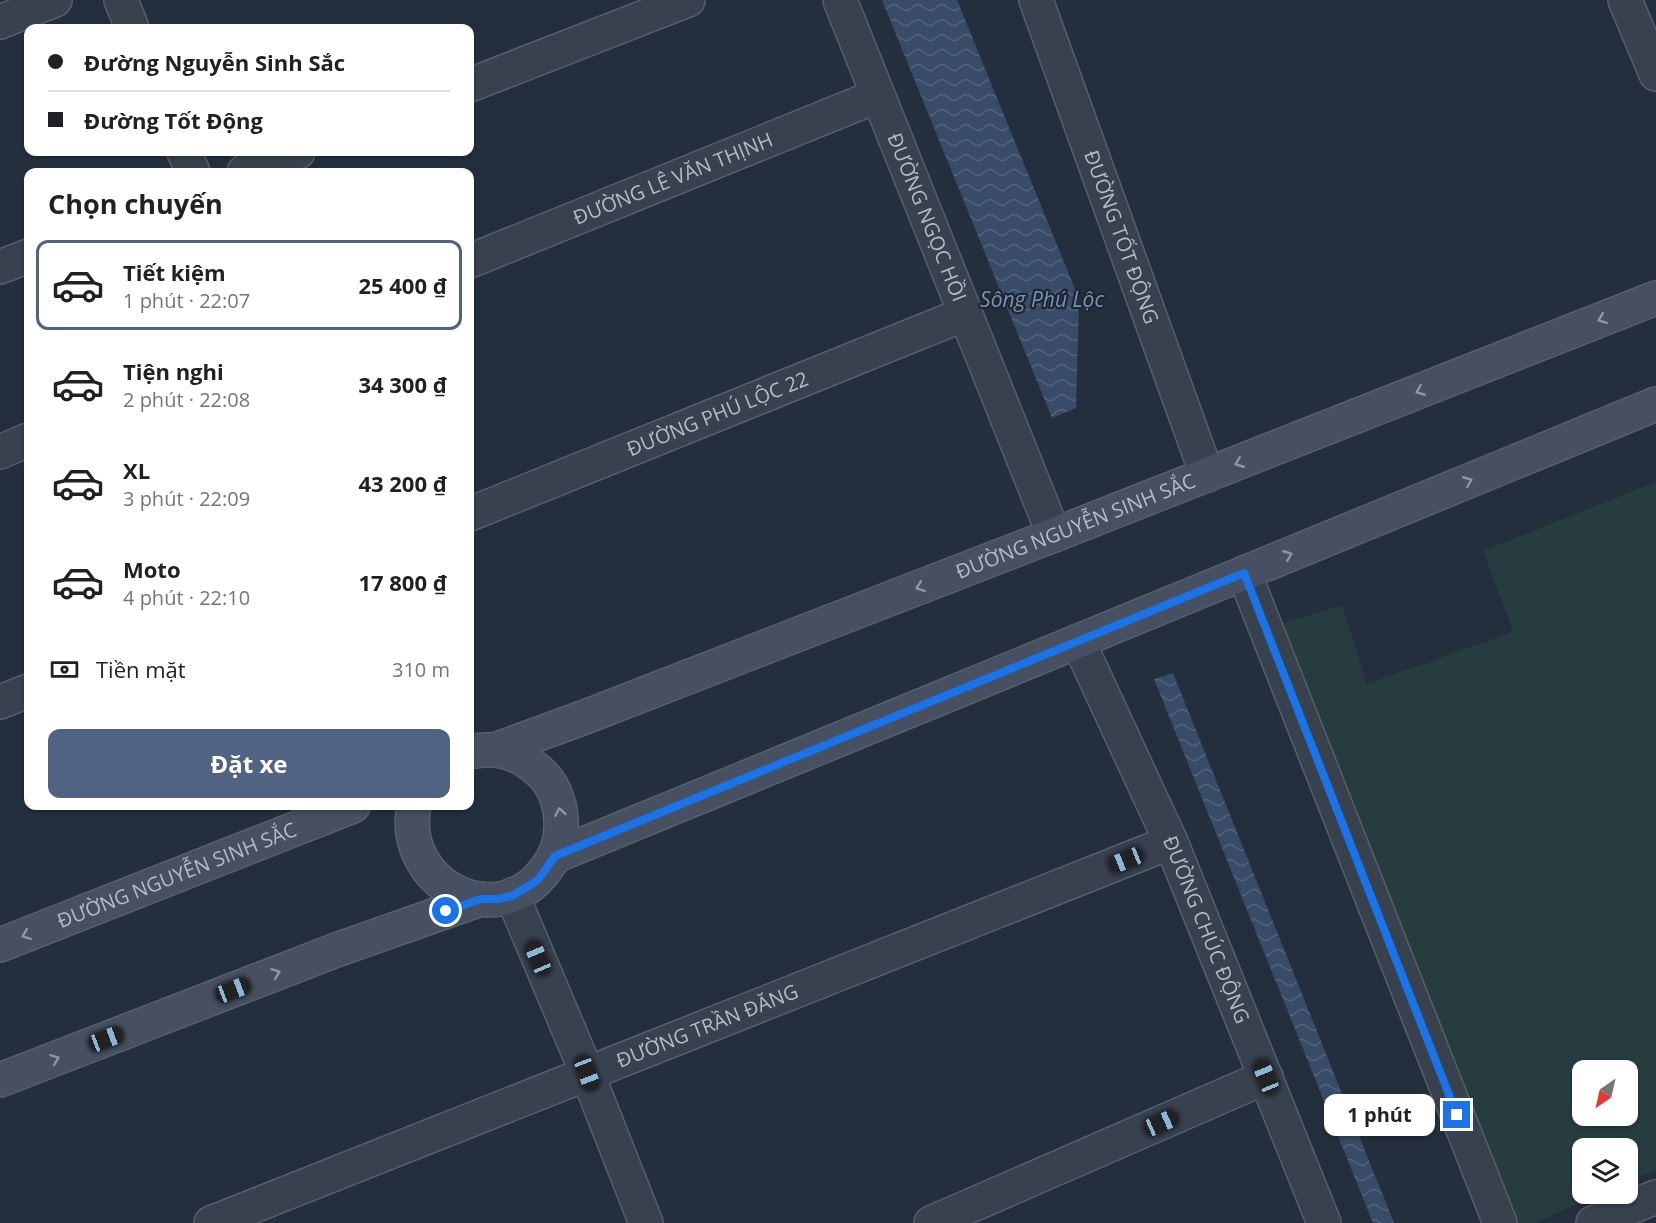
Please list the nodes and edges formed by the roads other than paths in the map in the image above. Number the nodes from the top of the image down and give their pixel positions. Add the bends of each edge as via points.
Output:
1 (55, 0) edge
2 (121, 0) edge
3 (688, 0) edge
4 (840, 0) edge
5 (1036, 0) edge
6 (1625, 0) edge
7 (0, 22) edge
8 (130, 24) edge
9 (1656, 74) edge
10 (474, 83) edge
11 (877, 96) junction
12 (287, 156) edge
13 (255, 168) edge
14 (24, 258) edge
15 (474, 259) edge
16 (0, 267) edge
17 (1656, 298) edge
18 (965, 314) junction
19 (1656, 404) edge
20 (24, 442) edge
21 (0, 452) edge
22 (1207, 475) junction
23 (474, 512) edge
24 (1054, 535) junction
25 (1244, 573) junction
26 (1078, 641) junction
27 (24, 693) edge
28 (0, 702) edge
29 (482, 751) edge
30 (343, 810) edge
31 (413, 810) edge
32 (1171, 842) junction
33 (555, 856) junction
34 (496, 897) junction
35 (0, 945) edge
36 (587, 1073) junction
37 (1266, 1077) junction
38 (0, 1080) edge
39 (1656, 1197) edge
40 (211, 1223) edge
41 (646, 1223) edge
42 (932, 1223) edge
43 (1324, 1223) edge
44 (1500, 1223) edge
45 (1593, 1223) edge

1 - 7 street
2 - 8 street
3 - 10 street
4 - 11 street, ĐƯỜNG NGỌC HỒI
5 - 22 street, ĐƯỜNG TỐT ĐỘNG
6 - 9 street
11 - 15 street, ĐƯỜNG LÊ VĂN THỊNH
11 - 18 street, ĐƯỜNG NGỌC HỒI
12 - 13 street
14 - 16 street
17 -> 22 main road, ĐƯỜNG NGUYỄN SINH SẮC
18 - 23 street, ĐƯỜNG PHÚ LỘC 22
18 - 24 street, ĐƯỜNG NGỌC HỒI
25 -> 19 main road
20 - 21 street
22 - 24 main road, ĐƯỜNG NGUYỄN SINH SẮC
24 -> 29 main road, ĐƯỜNG NGUYỄN SINH SẮC via 585,717
25 - 26 main road
25 - 44 street
26 - 32 street, ĐƯỜNG CHÚC ĐỘNG
26 - 33 main road
27 - 28 street
33 -> 29 main road via 562,817 547,779 515,754
30 -> 35 main road, ĐƯỜNG NGUYỄN SINH SẮC
31 - 34 main road via 414,844 424,865 439,882 459,894
32 - 36 street, ĐƯỜNG TRẦN ĐĂNG
32 - 37 street, ĐƯỜNG CHÚC ĐỘNG
33 - 34 main road via 538,880
34 - 36 street
38 -> 34 main road via 339,949
36 - 40 street, ĐƯỜNG TRẦN ĐĂNG
36 - 41 street
37 - 42 street
37 - 43 street, ĐƯỜNG CHÚC ĐỘNG
39 - 45 street

